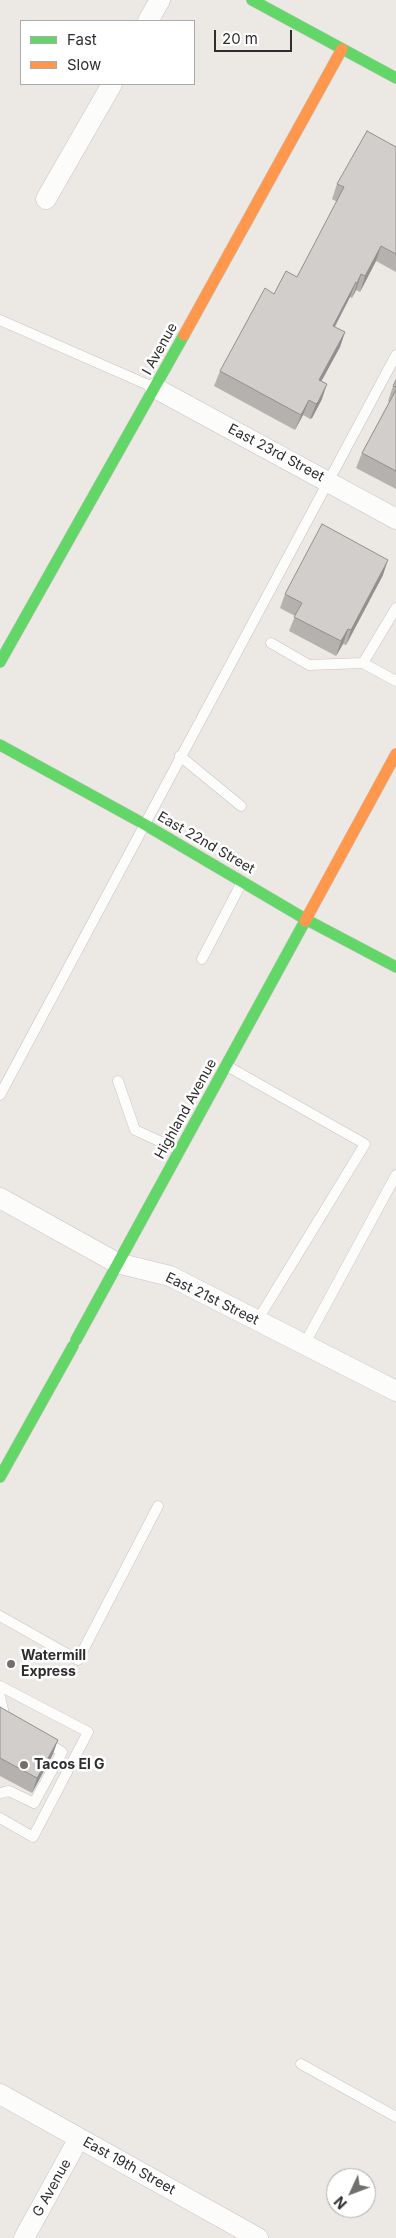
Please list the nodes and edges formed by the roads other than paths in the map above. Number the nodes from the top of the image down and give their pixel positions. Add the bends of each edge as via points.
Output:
1 (160, 0) edge
2 (252, 0) edge
3 (149, 20) edge
4 (342, 49) junction
5 (396, 78) edge
6 (111, 85) edge
7 (46, 199) dead end
8 (0, 320) edge
9 (396, 356) edge
10 (155, 388) junction
11 (329, 482) junction
12 (396, 519) edge
13 (396, 608) edge
14 (271, 643) dead end
15 (0, 662) edge
16 (363, 663) junction
17 (396, 681) edge
18 (0, 745) edge
19 (396, 754) edge
20 (180, 756) junction
21 (241, 806) dead end
22 (144, 824) junction
23 (242, 882) junction
24 (307, 920) junction
25 (202, 959) dead end
26 (396, 967) edge
27 (227, 1066) junction
28 (118, 1081) dead end
29 (0, 1095) edge
30 (180, 1151) junction
31 (396, 1175) edge
32 (0, 1198) edge
33 (117, 1262) junction
34 (257, 1321) junction
35 (304, 1346) junction
36 (396, 1391) edge
37 (0, 1477) edge
38 (158, 1506) dead end
39 (0, 1616) edge
40 (0, 1686) edge
41 (0, 1697) edge
42 (13, 1723) edge
43 (38, 1737) edge
44 (0, 1793) edge
45 (0, 1818) edge
46 (301, 2064) dead end
47 (0, 2094) edge
48 (396, 2117) edge
49 (80, 2138) junction
50 (24, 2238) edge
51 (258, 2238) edge

1 - 3 street
2 - 4 street
4 - 5 street
4 - 10 street, I Avenue
6 - 7 street
8 - 10 lane
9 - 11 lane
10 - 11 street, East 23rd Street
10 - 15 street, I Avenue
11 - 12 street, East 23rd Street
11 - 20 lane
13 - 16 lane
14 - 16 lane via 309,665
16 - 17 lane
18 - 22 street, East 22nd Street
19 - 24 street, Highland Avenue
20 - 21 lane
20 - 22 lane
22 - 23 street, East 22nd Street
22 - 29 lane
23 - 24 street, East 22nd Street
23 - 25 lane
24 - 26 street, East 22nd Street
24 - 27 street, Highland Avenue
27 - 30 street, Highland Avenue
27 - 34 lane via 365,1144
28 - 30 lane via 135,1130
30 - 33 street, Highland Avenue
31 - 35 lane
32 - 33 street, East 21st Street
33 - 34 street, East 21st Street via 170,1276
33 - 37 street, Highland Avenue
34 - 35 street, East 21st Street
35 - 36 street, East 21st Street
38 - 39 lane via 78,1660
40 - 45 lane via 88,1732 33,1837
41 - 42 lane via 5,1718
43 - 44 lane via 62,1752 34,1803 9,1791
46 - 48 lane
47 - 49 street, East 19th Street
49 - 50 street, G Avenue
49 - 51 street, East 19th Street

